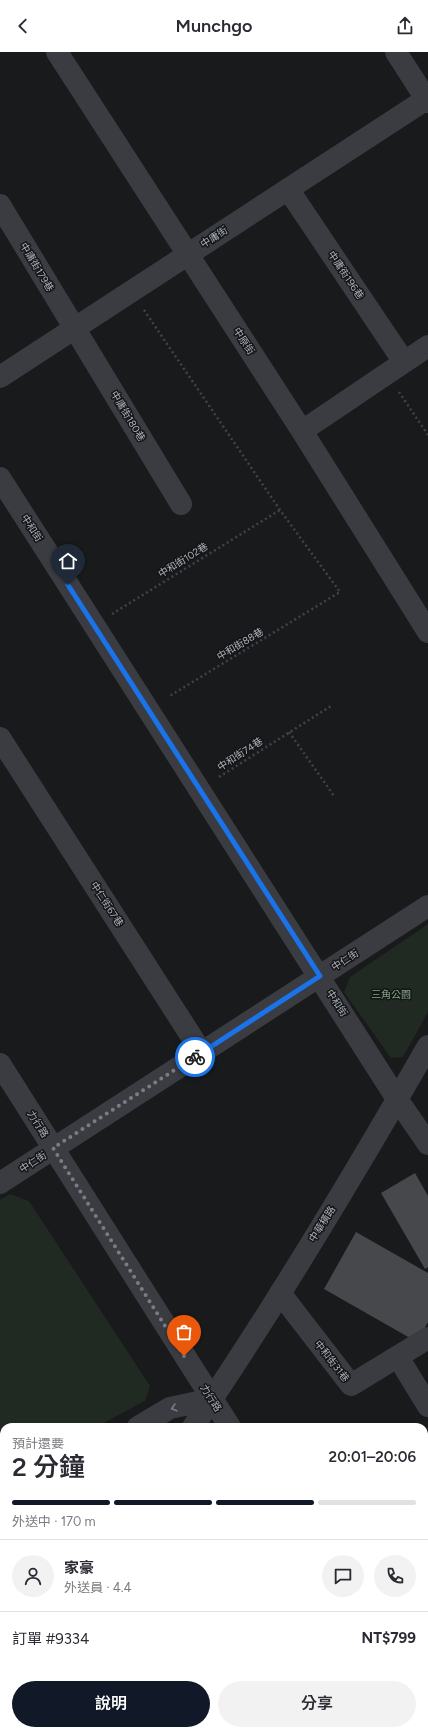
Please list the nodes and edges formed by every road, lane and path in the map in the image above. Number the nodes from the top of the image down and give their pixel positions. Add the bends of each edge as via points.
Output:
1 (57, 52) edge
2 (396, 52) edge
3 (427, 99) edge
4 (288, 189) junction
5 (0, 205) edge
6 (188, 254) junction
7 (132, 291) junction
8 (74, 328) junction
9 (428, 346) edge
10 (395, 367) junction
11 (0, 377) edge
12 (302, 431) junction
13 (428, 435) edge
14 (0, 478) edge
15 (181, 504) dead end
16 (280, 510) junction
17 (94, 625) junction
18 (428, 632) edge
19 (331, 706) dead end
20 (148, 709) junction
21 (289, 732) junction
22 (6, 747) edge
23 (200, 789) junction
24 (334, 796) dead end
25 (428, 906) edge
26 (320, 976) junction
27 (428, 1046) edge
28 (202, 1052) junction
29 (0, 1064) edge
30 (397, 1099) junction
31 (428, 1144) edge
32 (53, 1148) junction
33 (0, 1183) edge
34 (280, 1293) junction
35 (428, 1338) edge
36 (398, 1356) junction
37 (212, 1399) junction
38 (428, 1406) edge
39 (145, 1423) edge
40 (196, 1423) edge
41 (227, 1423) edge

1 - 6 street, 中原街
2 - 3 street
3 - 4 street, 中庸街
4 - 6 street, 中庸街
4 - 10 street, 中庸街196巷
5 - 8 street, 中庸街179巷
6 - 7 street, 中庸街
6 - 12 street, 中原街
7 - 8 street, 中庸街
7 - 16 path
8 - 11 street, 中庸街
8 - 15 street, 中庸街180巷
9 - 10 street
10 - 12 street
10 - 13 path
12 - 18 street, 中原街
14 - 17 street, 中和街
16 - 17 path, 中和街102巷
16 - 20 path, 中和街88巷 via 340,592
17 - 20 street, 中和街
19 - 21 path, 中和街74巷
20 - 23 street, 中和街
21 - 23 path, 中和街74巷
21 - 24 path
22 - 28 street, 中仁街67巷
23 - 26 street, 中和街
25 - 26 street, 中仁街
26 - 28 street, 中仁街
26 - 30 street, 中和街
27 - 30 street, 中華橫路
28 - 32 street, 中仁街
29 - 32 street, 力行路
30 - 31 street, 中和街
30 - 34 street, 中華橫路
32 - 33 street, 中仁街
32 - 37 street, 力行路
34 - 36 street, 中和街31巷 via 351,1385
34 - 37 street, 中華橫路
35 - 36 street, 中和街31巷
36 - 38 street
37 -> 39 street via 170,1408
37 - 40 street, 中華橫路
37 - 41 street, 力行路

